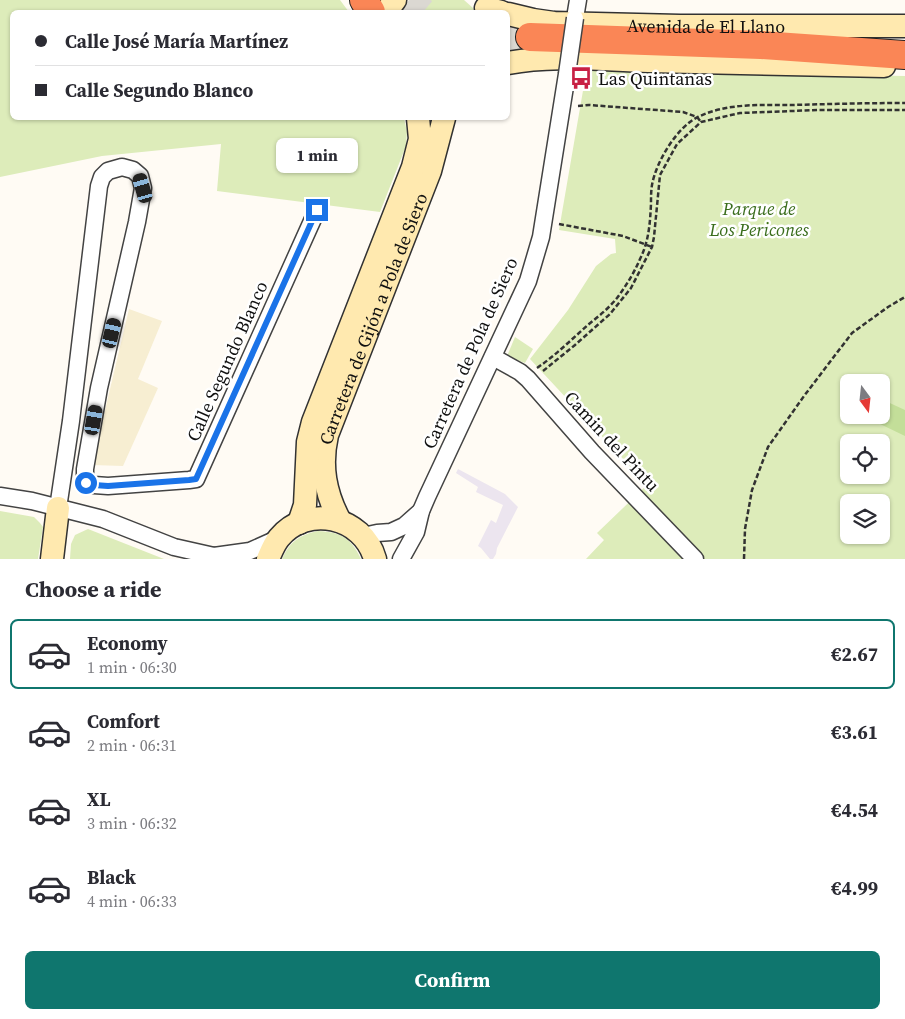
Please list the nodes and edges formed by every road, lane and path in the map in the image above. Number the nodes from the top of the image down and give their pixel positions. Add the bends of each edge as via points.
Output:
1 (578, 6) edge
2 (510, 13) edge
3 (905, 26) edge
4 (530, 37) tunnel mouth
5 (905, 40) edge
6 (761, 45) junction
7 (905, 55) edge
8 (510, 63) edge
9 (905, 66) edge
10 (905, 103) edge
11 (562, 109) junction
12 (905, 110) edge
13 (697, 117) junction
14 (418, 120) edge
15 (443, 120) edge
16 (701, 122) junction
17 (317, 210) dead end
18 (544, 221) junction
19 (646, 245) junction
20 (652, 247) junction
21 (905, 297) edge
22 (493, 357) junction
23 (528, 378) junction
24 (0, 496) edge
25 (58, 508) junction
26 (421, 511) junction
27 (340, 521) junction
28 (299, 523) junction
29 (362, 536) junction
30 (279, 538) junction
31 (217, 558) edge
32 (52, 559) edge
33 (268, 559) edge
34 (374, 559) edge
35 (401, 559) edge
36 (695, 559) edge
37 (744, 559) edge

1 - 11 street, Carretera de Pola de Siero, bridge
2 - 3 main road, Avenida de El Llano via 554,23
4 - 6 highway
5 - 6 highway
6 - 7 highway
8 - 9 main road via 548,58
10 - 13 path via 749,106
11 - 13 path via 589,105 684,112
11 - 18 street, Carretera de Pola de Siero
12 - 16 path via 740,113
13 - 16 path
13 - 19 path via 675,138 654,176
14 - 28 main road, Carretera de Gijón a Pola de Siero via 420,139 413,167 313,422 308,442 305,506
15 - 27 main road, Carretera de Gijón a Pola de Siero via 430,171 327,435 323,466 325,480 332,507
16 - 20 path via 677,144 660,175
17 - 25 street, Calle Segundo Blanco via 196,479 94,485 86,483 85,469 143,188 140,176 133,170 122,167 108,171 99,186
18 - 19 path via 623,236
18 - 22 street, Carretera de Pola de Siero via 528,281
19 - 20 path
19 - 23 path via 616,300
20 - 23 path via 631,288 610,314 540,373
21 - 37 path via 852,333 768,447 752,490
22 - 23 street, Camin del Pintu
22 - 26 street, Carretera de Pola de Siero
23 - 36 street, Camin del Pintu via 592,452
24 - 25 street
25 - 31 street via 103,519 174,547
25 - 32 main road
26 - 29 street, Carretera de Pola de Siero via 404,526 391,532
26 - 35 street, Carretera de Pola de Siero via 416,532
27 - 28 main road via 326,518
27 - 29 main road
28 - 30 main road
29 - 34 main road
30 - 31 street via 250,551
30 - 33 main road

